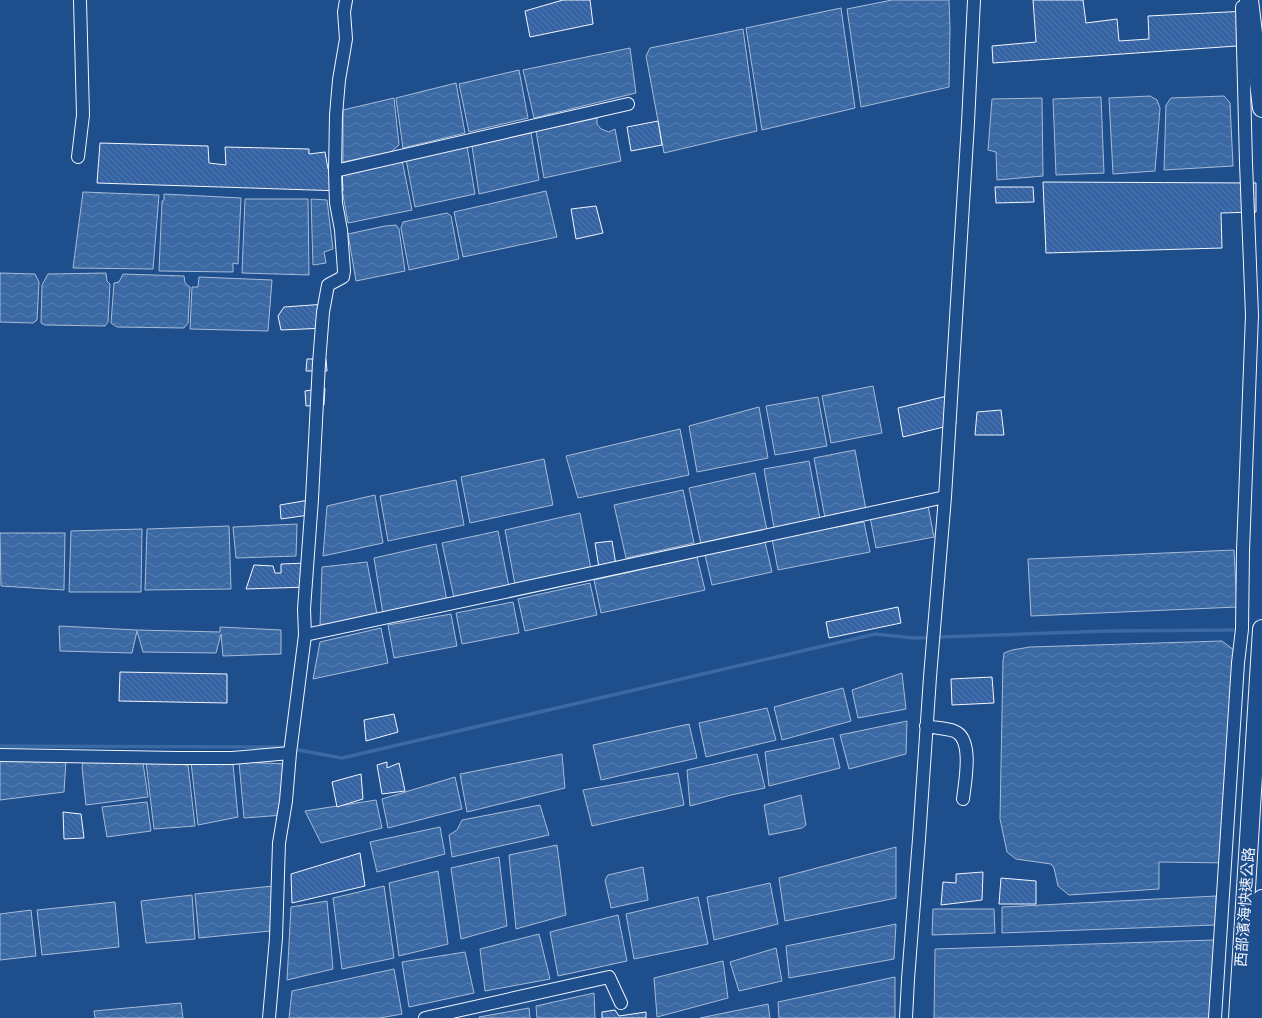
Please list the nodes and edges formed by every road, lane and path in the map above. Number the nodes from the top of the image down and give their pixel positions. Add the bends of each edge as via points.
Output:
1 (80, 0) edge
2 (346, 0) edge
3 (974, 0) edge
4 (1242, 0) edge
5 (1249, 0) edge
6 (1261, 0) edge
7 (1262, 16) edge
8 (628, 104) dead end
9 (1262, 108) edge
10 (78, 157) dead end
11 (335, 171) junction
12 (945, 497) junction
13 (1262, 629) edge
14 (305, 635) junction
15 (926, 726) junction
16 (290, 753) junction
17 (0, 755) edge
18 (964, 799) dead end
19 (1262, 899) edge
20 (620, 1003) dead end
21 (268, 1018) edge
22 (425, 1018) edge
23 (906, 1018) edge
24 (1215, 1018) edge
25 (1238, 1018) edge
26 (1254, 1018) edge

1 - 10 street via 83,115
2 - 11 street via 346,39 336,115
3 - 12 street
4 - 24 street via 1252,315 1242,628
5 - 9 highway
6 - 7 highway
8 - 11 street
11 - 14 street via 344,271 343,277 328,285 323,312
12 - 14 street
12 - 15 street
13 - 25 highway, 西部濱海快速公路
14 - 16 street
15 - 18 street via 955,732 963,738 966,747
15 - 23 street
16 - 17 street via 232,758
16 - 21 street via 279,843 276,938
19 - 26 highway, 西部濱海快速公路
20 - 22 street via 609,977

